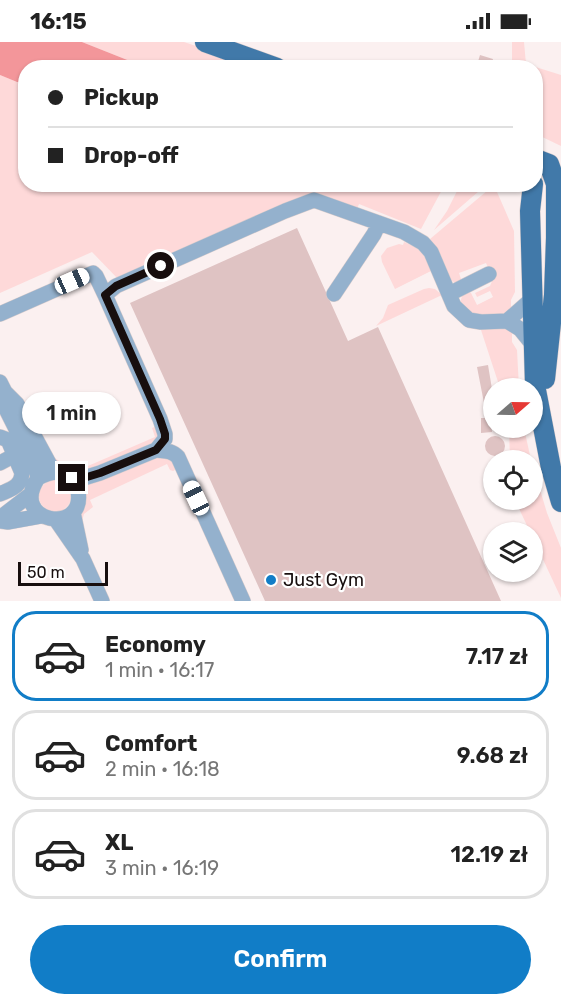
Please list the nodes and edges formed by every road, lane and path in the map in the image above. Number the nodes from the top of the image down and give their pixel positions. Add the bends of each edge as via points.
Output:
1 (205, 42) edge
2 (255, 60) edge
3 (548, 173) edge
4 (532, 192) edge
5 (379, 223) junction
6 (559, 235) edge
7 (489, 274) dead end
8 (334, 294) dead end
9 (449, 294) junction
10 (105, 295) junction
11 (532, 298) junction
12 (0, 314) edge
13 (507, 321) junction
14 (533, 345) junction
15 (535, 378) edge
16 (2, 387) edge
17 (543, 401) edge
18 (543, 428) edge
19 (0, 437) edge
20 (156, 450) junction
21 (15, 455) junction
22 (0, 463) edge
23 (57, 471) junction
24 (38, 478) junction
25 (72, 478) junction
26 (0, 494) edge
27 (31, 494) junction
28 (561, 502) edge
29 (73, 512) junction
30 (49, 518) junction
31 (0, 521) edge
32 (83, 559) junction
33 (99, 597) edge
34 (243, 601) edge

1 - 2 main road
3 - 6 main road
4 - 11 main road
5 - 8 lane
5 - 9 lane via 423,243 431,252
5 - 10 lane via 314,200 120,284
6 - 17 main road
7 - 9 lane
9 - 13 lane via 454,306 469,320
10 - 12 lane via 96,276 90,273
10 - 20 lane via 164,430 165,439
11 - 13 lane
11 - 14 main road
13 - 14 lane
14 - 15 main road
16 - 23 lane via 17,404 45,458
16 - 24 lane via 4,405 33,460
18 - 28 main road
19 - 21 lane via 8,440
20 - 25 lane via 100,473
20 - 34 lane via 169,451 178,458
21 - 22 lane
21 - 26 lane via 22,478 17,487
23 - 24 lane
23 - 25 lane
24 - 27 lane
25 - 29 lane via 79,498
27 - 30 lane via 33,506
27 - 31 lane
29 - 30 lane via 66,517
29 - 32 lane
30 - 31 lane
30 - 32 lane
32 - 33 lane

